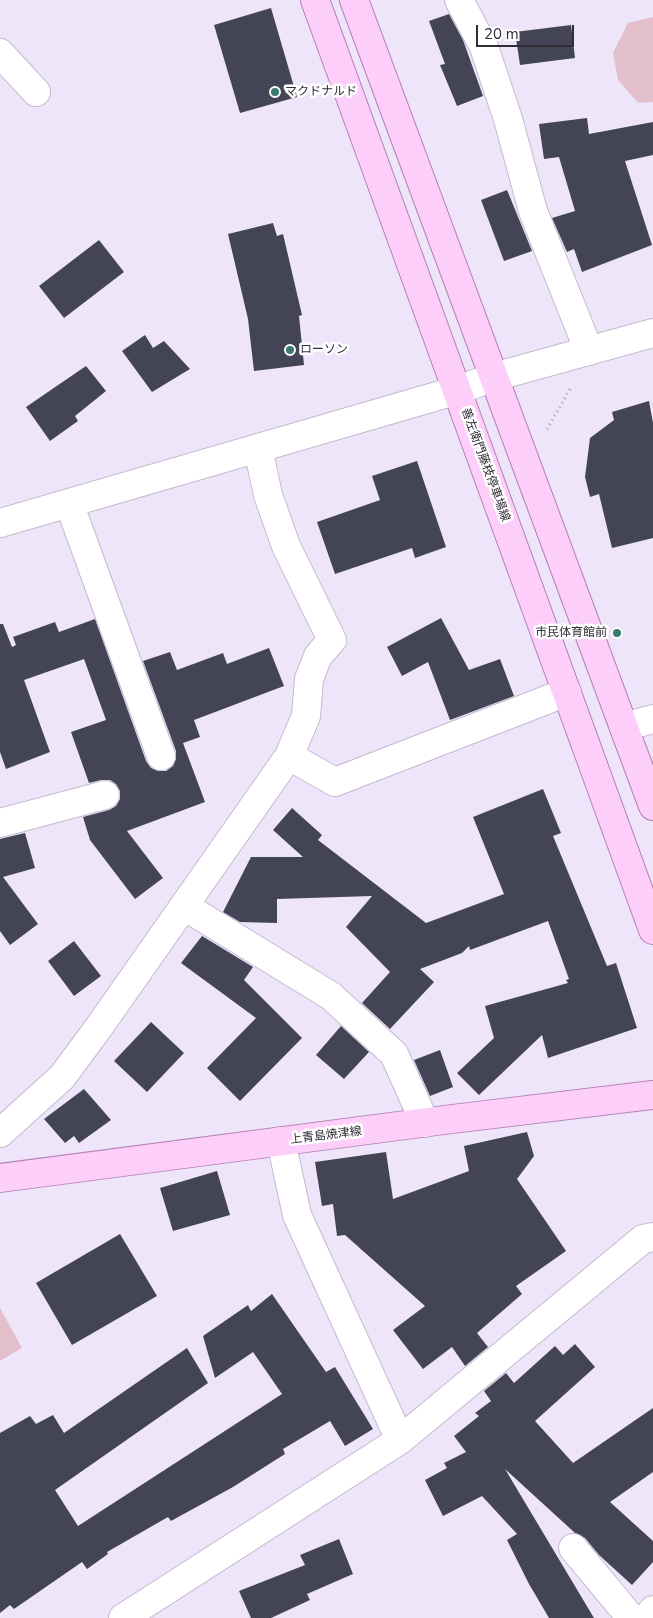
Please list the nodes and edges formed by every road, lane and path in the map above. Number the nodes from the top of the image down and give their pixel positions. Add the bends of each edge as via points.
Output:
1 (314, 0) edge
2 (354, 0) edge
3 (459, 0) edge
4 (0, 53) edge
5 (36, 92) dead end
6 (653, 333) edge
7 (589, 351) junction
8 (494, 378) junction
9 (571, 387) dead end
10 (458, 390) junction
11 (547, 429) dead end
12 (258, 448) junction
13 (69, 503) junction
14 (0, 523) edge
15 (567, 692) junction
16 (653, 719) edge
17 (624, 727) junction
18 (161, 756) dead end
19 (289, 756) junction
20 (105, 795) dead end
21 (653, 806) edge
22 (0, 823) edge
23 (184, 906) junction
24 (653, 930) edge
25 (653, 1095) edge
26 (425, 1123) junction
27 (0, 1133) edge
28 (280, 1142) junction
29 (0, 1178) edge
30 (653, 1237) edge
31 (400, 1440) junction
32 (573, 1548) dead end
33 (653, 1610) edge
34 (123, 1618) edge
35 (631, 1618) edge
36 (647, 1618) edge

1 - 10 main road, 善左衛門藤枝停車場線
2 - 8 main road
3 - 7 street via 484,47 533,211
4 - 5 street
6 - 7 street
7 - 8 street
8 - 10 street
8 - 17 main road
9 - 11 path
10 - 12 street
10 - 15 main road, 善左衛門藤枝停車場線
12 - 13 street
12 - 19 street via 268,495 286,546 332,640 318,656 309,679 306,716
13 - 14 street
13 - 18 street
15 - 19 street via 335,782
15 - 24 main road, 善左衛門藤枝停車場線
16 - 17 street
17 - 21 main road
19 - 23 street
20 - 22 street
23 - 26 street via 331,996 394,1054
23 - 27 street via 62,1076
25 - 26 main road, 上青島焼津線
26 - 28 main road, 上青島焼津線
28 - 29 main road, 上青島焼津線
28 - 31 street via 297,1215
30 - 31 street via 643,1239
31 - 34 street
32 - 35 street
33 - 36 street

